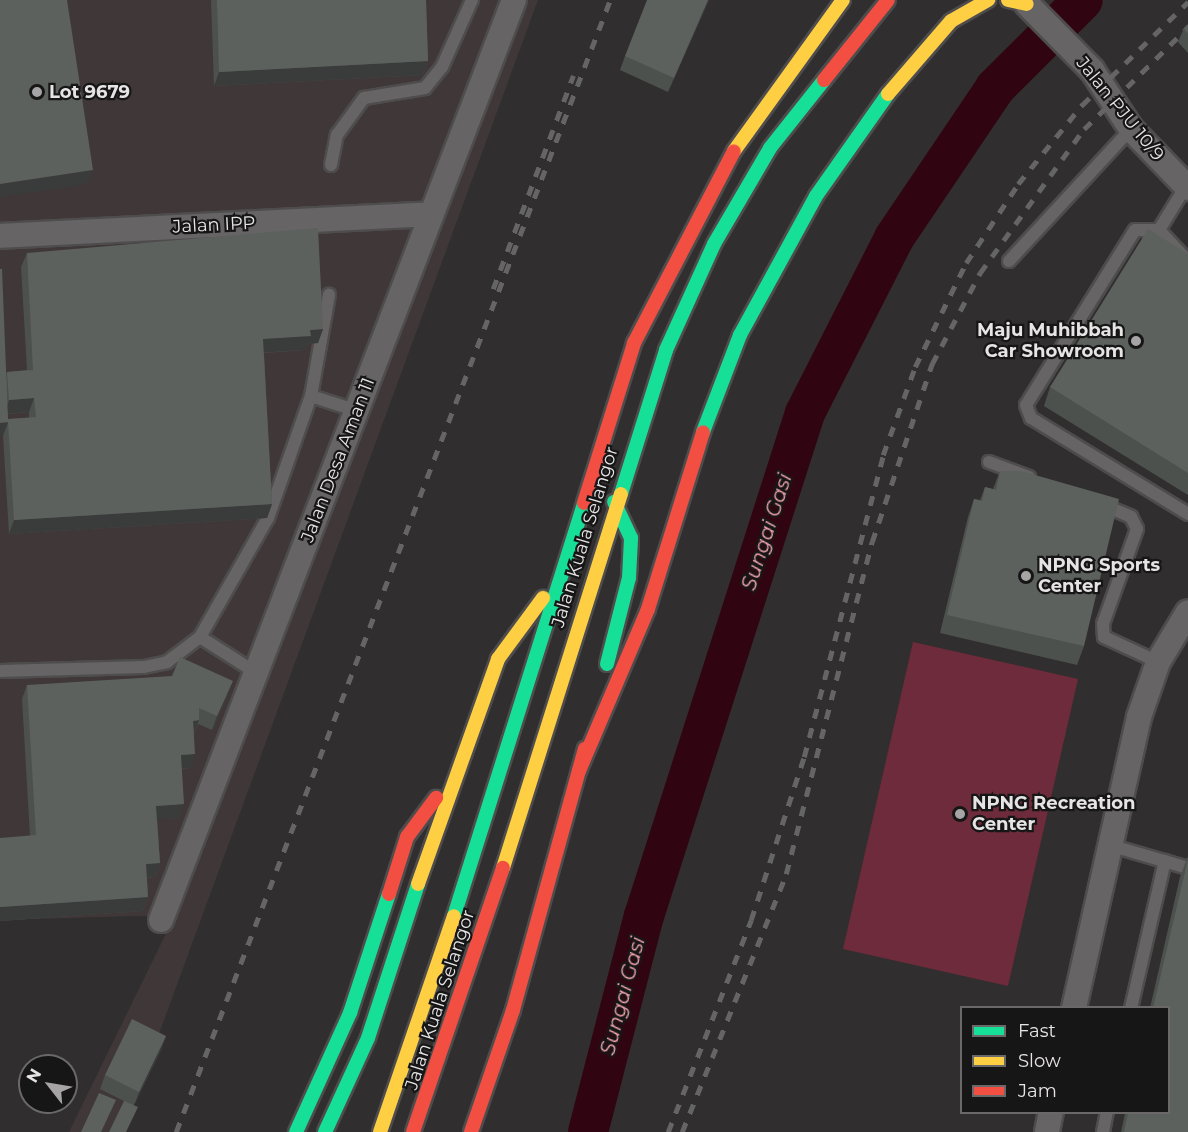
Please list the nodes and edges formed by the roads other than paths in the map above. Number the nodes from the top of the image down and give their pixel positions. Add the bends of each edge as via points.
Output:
1 (472, 0) edge
2 (513, 0) edge
3 (843, 0) edge
4 (888, 0) edge
5 (988, 0) edge
6 (1025, 5) edge
7 (1131, 129) junction
8 (331, 165) dead end
9 (1187, 187) edge
10 (429, 214) junction
11 (1159, 230) junction
12 (0, 236) edge
13 (1009, 261) dead end
14 (1188, 261) edge
15 (329, 295) dead end
16 (311, 396) junction
17 (358, 411) junction
18 (989, 462) dead end
19 (1041, 481) edge
20 (1084, 497) edge
21 (614, 502) junction
22 (1188, 513) edge
23 (559, 576) junction
24 (1188, 612) edge
25 (200, 637) junction
26 (1158, 662) junction
27 (0, 670) edge
28 (255, 672) junction
29 (579, 771) junction
30 (454, 772) junction
31 (1109, 845) junction
32 (1165, 861) junction
33 (1188, 868) edge
34 (161, 920) dead end
35 (1074, 1006) edge
36 (1131, 1006) edge
37 (1051, 1114) edge
38 (1107, 1114) edge
39 (296, 1132) edge
40 (325, 1132) edge
41 (380, 1132) edge
42 (413, 1132) edge
43 (471, 1132) edge
44 (1047, 1132) edge
45 (1103, 1132) edge

1 - 8 lane via 442,67 425,88 364,99 337,135
2 - 10 street, Jalan Desa Aman 11
3 - 23 highway, Jalan Kuala Selangor via 760,108 661,284 634,343
4 - 21 highway, Jalan Kuala Selangor via 770,148 714,244 666,350
5 - 29 highway via 951,21 874,111 816,196 740,335 691,462 648,609
6 - 7 street, Jalan PJU 10/9 via 1092,70
7 - 9 street, Jalan PJU 10/9
7 - 13 lane
9 - 11 lane
10 - 12 street, Jalan IPP
10 - 17 street, Jalan Desa Aman 11
11 - 14 lane
11 - 22 lane via 1135,230 1026,405 1031,418
15 - 16 lane
16 - 17 lane
16 - 25 lane via 268,518
17 - 28 street, Jalan Desa Aman 11
18 - 19 lane
20 - 26 lane via 1126,513 1137,529 1103,624 1104,637
21 - 29 highway via 631,538 629,578
21 - 42 highway, Jalan Kuala Selangor via 458,1013
23 - 30 highway via 498,659
23 - 41 highway, Jalan Kuala Selangor via 422,1017
24 - 26 street
25 - 27 lane via 167,662 144,668
25 - 28 lane
26 - 31 street
28 - 34 street, Jalan Desa Aman 11 via 222,771
29 - 43 highway via 513,1010
30 - 39 highway via 407,837 350,1012
30 - 40 highway via 368,1038
31 - 32 lane
31 - 35 street
32 - 33 lane
32 - 36 lane
37 - 44 street
38 - 45 lane

